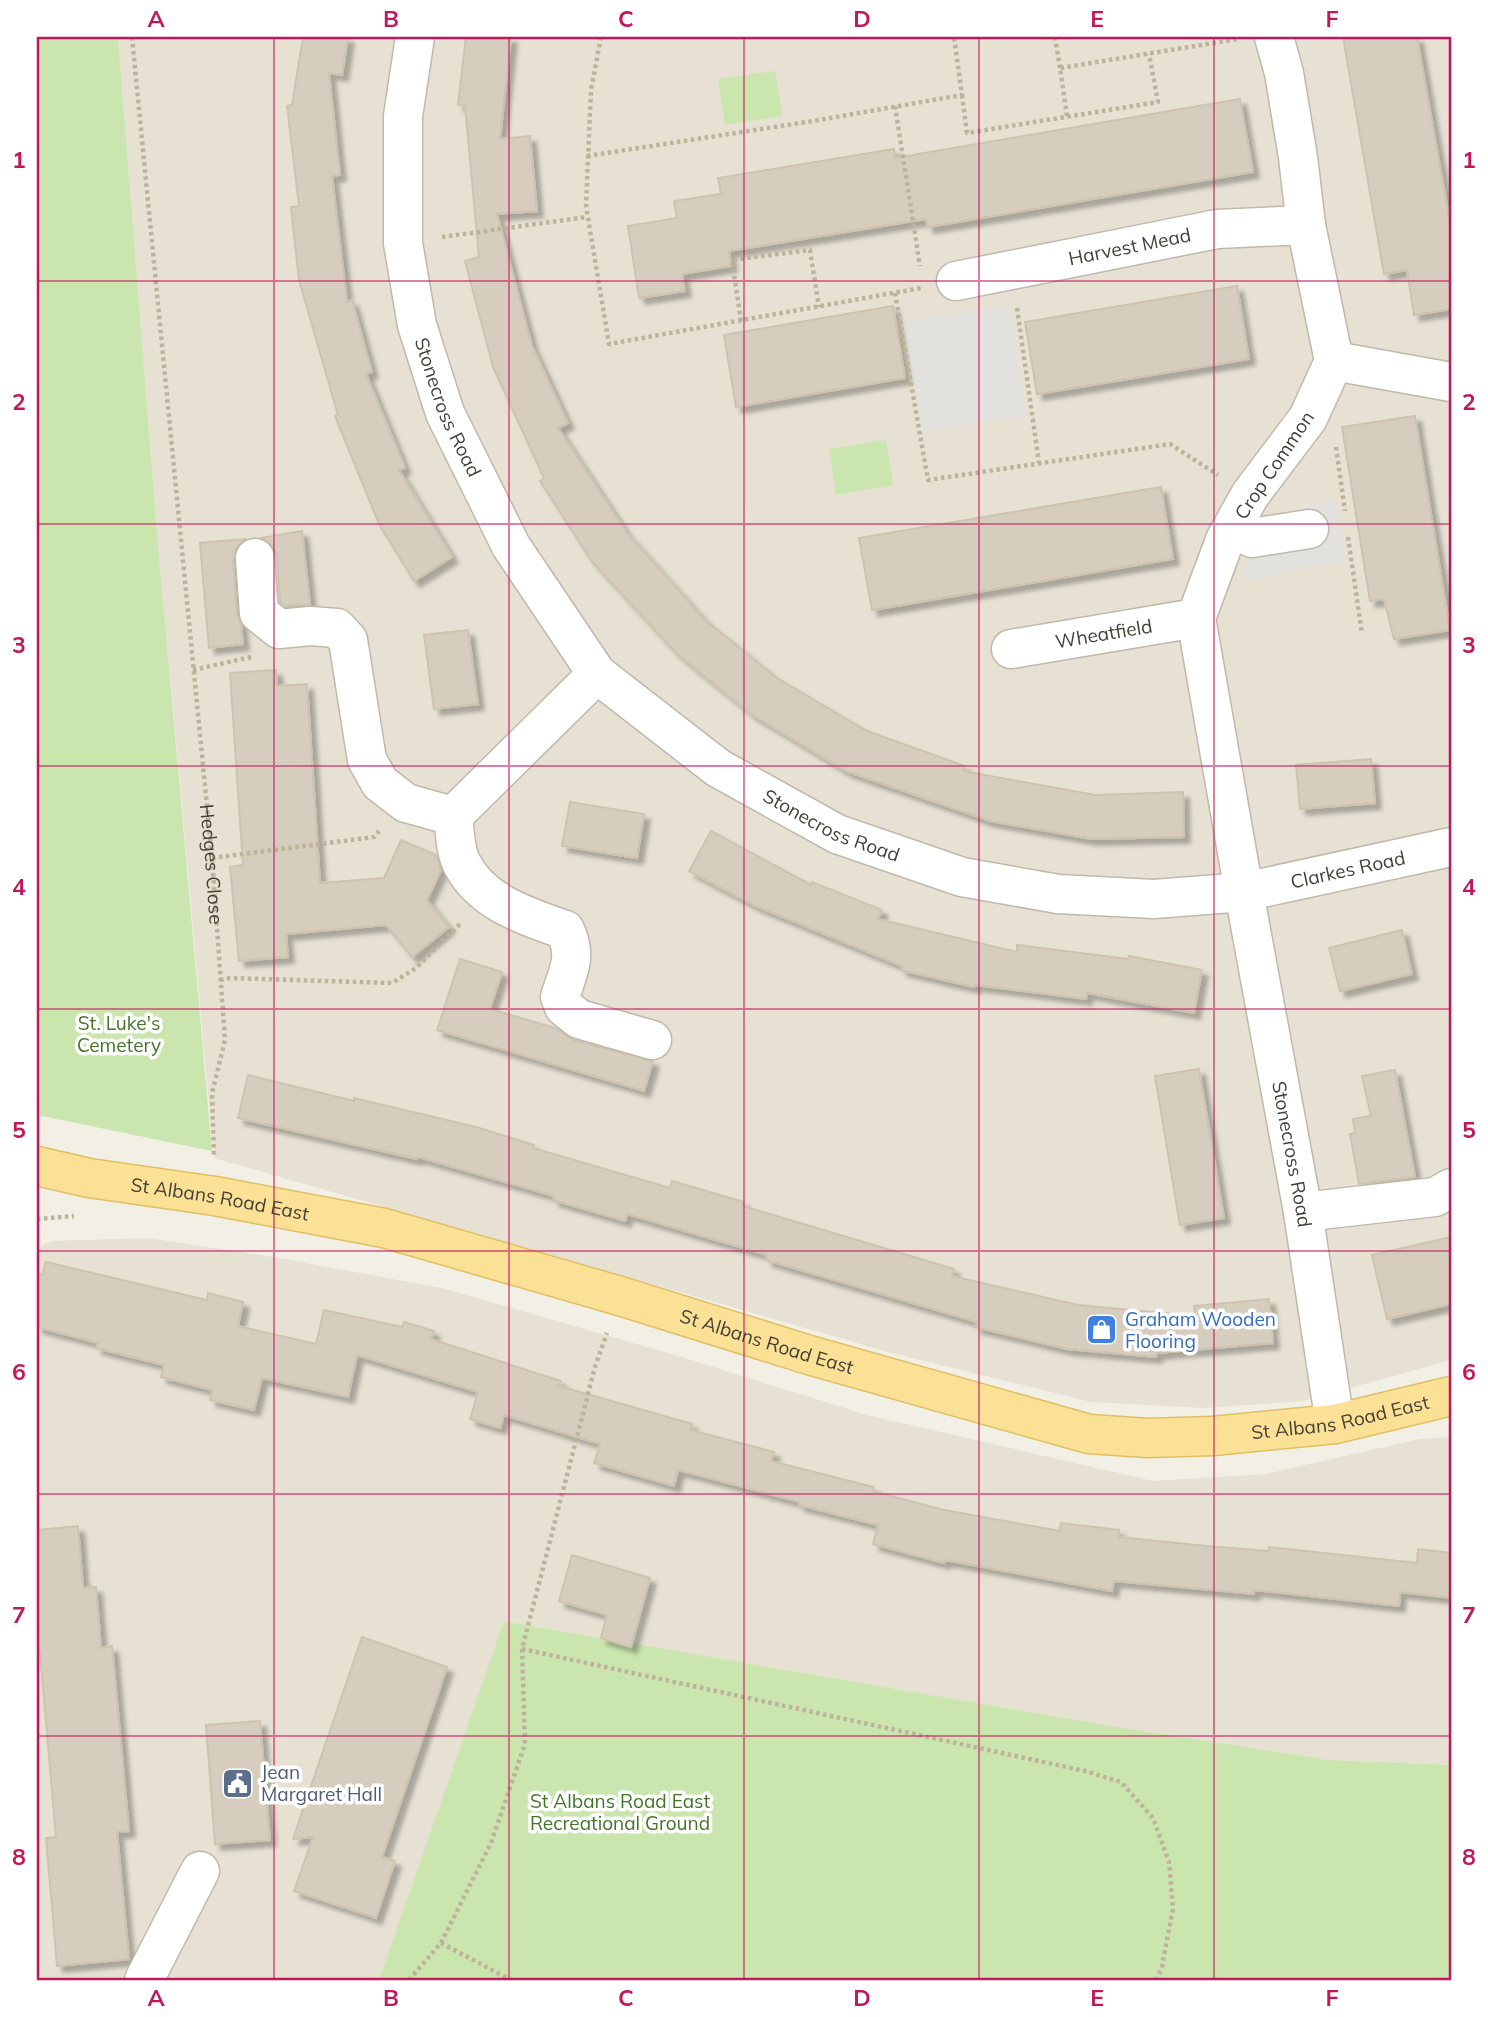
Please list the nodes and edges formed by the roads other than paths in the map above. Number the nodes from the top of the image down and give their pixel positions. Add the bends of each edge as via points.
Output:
1 (415, 37) edge
2 (1257, 38) edge
3 (1306, 225) junction
4 (957, 281) dead end
5 (1334, 361) junction
6 (1451, 382) edge
7 (1241, 511) junction
8 (1309, 528) dead end
9 (254, 558) dead end
10 (1196, 618) junction
11 (1011, 649) dead end
12 (597, 674) junction
13 (453, 816) junction
14 (1451, 847) edge
15 (1244, 892) junction
16 (652, 1040) dead end
17 (37, 1166) edge
18 (89, 1178) junction
19 (37, 1186) edge
20 (1451, 1188) edge
21 (1303, 1212) junction
22 (1451, 1396) edge
23 (1335, 1424) junction
24 (200, 1871) dead end
25 (144, 1980) edge

1 - 12 street, Stonecross Road via 403,116 403,243 417,325 444,413 511,546
2 - 3 street via 1284,73
3 - 4 street, Harvest Mead via 1217,229
3 - 5 street
5 - 6 street
5 - 7 street, Crop Common via 1308,418
7 - 8 street via 1252,538
7 - 10 street, Crop Common via 1225,540
9 - 13 street via 260,613 279,629 337,628 348,640 368,760 380,783 406,803
10 - 11 street, Wheatfield
10 - 15 street
12 - 13 street
12 - 15 street, Stonecross Road via 718,768 837,834 962,877 1058,894 1140,898
13 - 16 street via 461,863 488,897 565,930 572,960 560,997 564,1007 579,1019
14 - 15 street, Clarkes Road
15 - 21 street, Stonecross Road
17 - 18 main road, St Albans Road East
18 - 19 main road, St Albans Road East
18 - 23 main road, St Albans Road East via 384,1227 1089,1434 1187,1437
20 - 21 street via 1435,1198
21 - 23 street, Stonecross Road
22 - 23 main road, St Albans Road East
24 - 25 street

